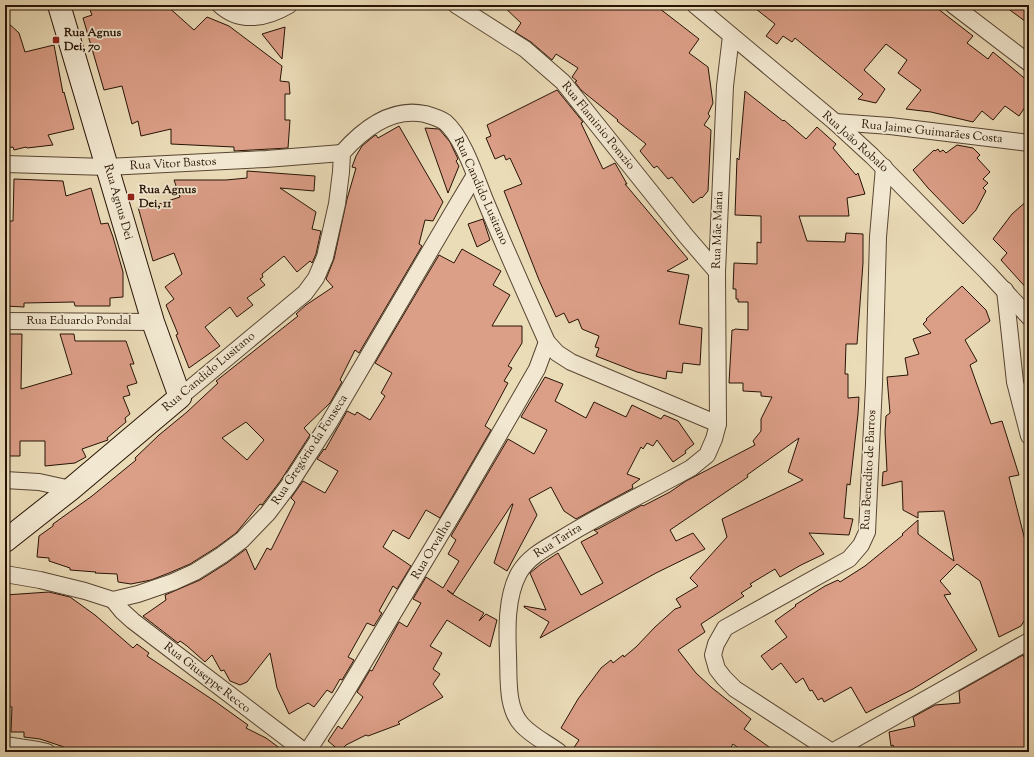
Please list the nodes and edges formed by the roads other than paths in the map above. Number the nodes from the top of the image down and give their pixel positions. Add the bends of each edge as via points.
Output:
1 (59, 5) edge
2 (220, 5) edge
3 (289, 5) edge
4 (456, 5) edge
5 (695, 5) edge
6 (953, 5) edge
7 (731, 36) junction
8 (1029, 63) edge
9 (835, 122) junction
10 (1029, 143) edge
11 (342, 153) junction
12 (5, 164) edge
13 (108, 167) junction
14 (884, 167) junction
15 (475, 175) junction
16 (716, 272) junction
17 (1005, 290) junction
18 (1029, 317) edge
19 (5, 321) edge
20 (153, 322) junction
21 (547, 342) junction
22 (180, 397) junction
23 (718, 424) junction
24 (1029, 436) edge
25 (5, 480) edge
26 (71, 489) junction
27 (5, 541) edge
28 (5, 574) edge
29 (113, 600) junction
30 (1029, 641) edge
31 (5, 745) edge
32 (47, 752) edge
33 (306, 752) edge
34 (559, 752) edge
35 (832, 752) edge

1 - 13 street, Rua Agnus Dei
2 - 3 street via 238,16 252,18
4 - 16 street, Rua Flaminio Pomzio via 526,49 563,82
5 - 7 street, Rua João Robalo
6 - 8 street
7 - 9 street, Rua João Robalo
7 - 16 street, Rua Mãe Maria via 725,86
9 - 10 street, Rua Jaime Guimarães Costa
9 - 14 street, Rua João Robalo
11 - 13 street, Rua Vitor Bastos
11 - 15 street, Rua Candido Lusitano via 353,140 390,116 419,113 445,122 454,133
11 - 22 street, Rua Candido Lusitano via 336,204 325,258 316,278 305,292
12 - 13 street, Rua Vitor Bastos
13 - 20 street, Rua Agnus Dei
14 - 17 street, Rua João Robalo
14 - 35 street, Rua Benedito de Barros via 878,237 866,532 861,545 849,559 725,628 713,656 717,669 735,689
15 - 21 street, Rua Candido Lusitano
15 - 29 street, Rua Gregório da Fonseca via 329,423 268,513 242,540 195,572 160,587
16 - 23 street, Rua Mãe Maria
17 - 18 street, Rua João Robalo
17 - 24 street via 1014,382
19 - 20 street, Rua Eduardo Pondal
20 - 22 street, Rua Agnus Dei
21 - 23 street, Rua Candido Lusitano via 557,353 571,362
21 - 33 street, Rua Orvalho via 537,369 463,497 344,697
22 - 26 street, Rua Candido Lusitano
23 - 34 street, Rua Tarira via 707,456 691,468 582,526 534,555 519,574 512,594 509,616 508,679 512,708 523,726
25 - 26 street via 39,482
26 - 27 street, Rua Candido Lusitano
28 - 29 street via 40,580
29 - 33 street, Rua Giuseppe Recco via 133,622
30 - 35 street
31 - 32 street

